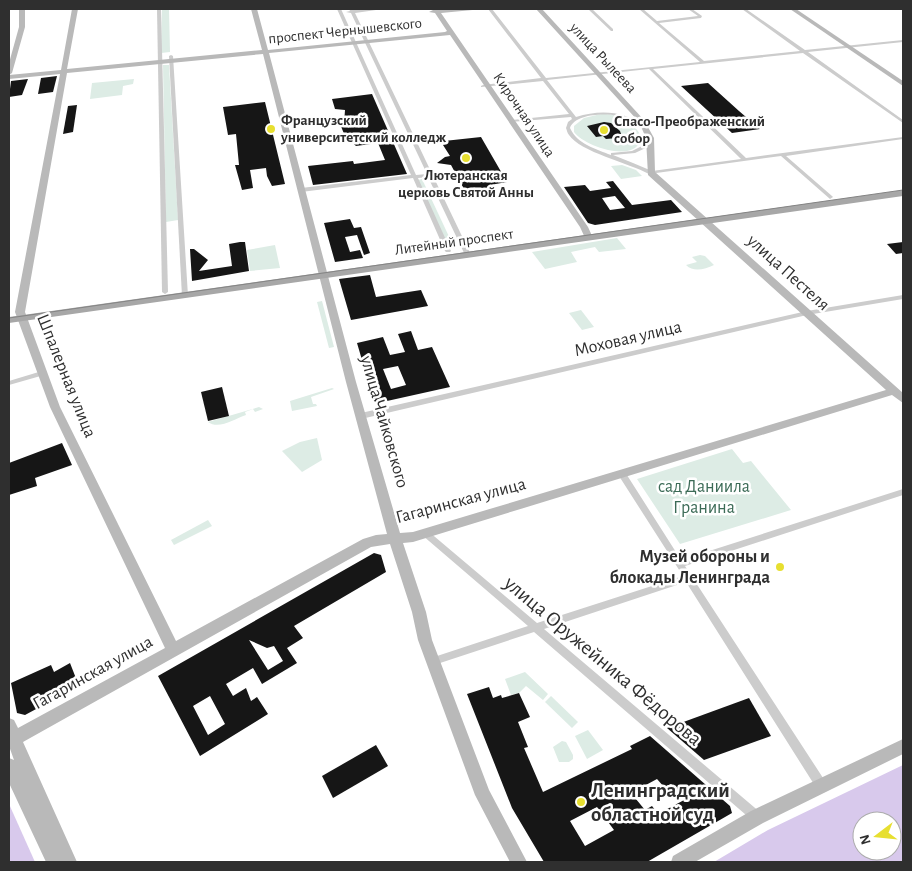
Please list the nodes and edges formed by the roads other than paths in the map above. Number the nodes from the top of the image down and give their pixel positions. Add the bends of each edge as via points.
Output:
1 (16, 9) edge
2 (22, 9) edge
3 (75, 9) edge
4 (79, 9) edge
5 (159, 9) edge
6 (254, 9) edge
7 (381, 9) edge
8 (457, 9) edge
9 (480, 9) edge
10 (490, 9) edge
11 (539, 9) edge
12 (590, 9) edge
13 (641, 9) edge
14 (690, 9) edge
15 (744, 9) edge
16 (793, 9) edge
17 (797, 9) edge
18 (899, 9) edge
19 (351, 10) edge
20 (340, 11) edge
21 (434, 11) edge
22 (903, 11) edge
23 (656, 22) junction
24 (612, 30) dead end
25 (447, 32) junction
26 (365, 40) junction
27 (353, 41) junction
28 (903, 41) edge
29 (851, 46) junction
30 (265, 49) junction
31 (9, 51) edge
32 (803, 51) junction
33 (171, 59) junction
34 (160, 60) junction
35 (703, 62) junction
36 (650, 68) junction
37 (66, 69) junction
38 (9, 72) edge
39 (598, 74) junction
40 (9, 77) edge
41 (544, 79) junction
42 (902, 81) edge
43 (485, 86) junction
44 (174, 98) junction
45 (160, 99) junction
46 (573, 117) junction
47 (402, 118) junction
48 (389, 119) junction
49 (512, 121) junction
50 (903, 122) edge
51 (644, 127) junction
52 (176, 134) junction
53 (162, 136) junction
54 (903, 138) edge
55 (650, 144) junction
56 (606, 153) junction
57 (781, 154) junction
58 (744, 160) junction
59 (651, 173) junction
60 (429, 174) junction
61 (414, 176) junction
62 (178, 177) junction
63 (162, 179) junction
64 (903, 186) edge
65 (301, 190) junction
66 (903, 193) edge
67 (830, 197) junction
68 (701, 218) junction
69 (586, 234) junction
70 (448, 251) junction
71 (467, 252) junction
72 (322, 273) junction
73 (165, 292) junction
74 (185, 292) junction
75 (903, 297) edge
76 (807, 312) junction
77 (9, 314) edge
78 (23, 314) junction
79 (9, 320) edge
80 (42, 372) junction
81 (9, 383) edge
82 (894, 391) junction
83 (903, 399) edge
84 (361, 416) junction
85 (622, 474) junction
86 (903, 492) edge
87 (425, 533) junction
88 (395, 538) junction
89 (679, 564) junction
90 (688, 578) junction
91 (535, 628) junction
92 (173, 650) junction
93 (434, 661) junction
94 (11, 732) edge
95 (903, 746) edge
96 (9, 766) edge
97 (821, 785) junction
98 (758, 816) junction
99 (55, 862) edge
100 (69, 862) edge
101 (519, 862) edge
102 (679, 862) edge

1 - 31 street
2 - 38 street via 22,27
3 - 37 street, Шпалерная улица
4 - 37 street, Шпалерная улица
5 - 34 street
6 - 30 street, улица Чайковского
7 - 19 street
8 - 21 street
9 - 21 street
10 - 41 street
11 - 39 street, улица Рылеева
12 - 24 street
13 - 23 street
14 - 23 street via 701,17
15 - 32 street
16 - 29 street
17 - 29 street
18 - 22 street
19 - 20 street
19 - 26 street
20 - 27 street
21 - 25 street, Кирочная улица
23 - 35 street
25 - 26 street, проспект Чернышевского
25 - 43 street, Кирочная улица
26 - 27 street, проспект Чернышевского
26 - 47 street
27 - 30 street, проспект Чернышевского
27 - 48 street
28 - 29 street
29 - 32 street
29 - 42 street
30 - 33 street, проспект Чернышевского
30 - 65 street, улица Чайковского
32 - 35 street
32 - 50 street
33 - 34 street, проспект Чернышевского
33 - 44 street
34 - 37 street, проспект Чернышевского
34 - 45 street
35 - 36 street
36 - 39 street
36 - 58 street
37 - 38 street, проспект Чернышевского
37 - 40 street, проспект Чернышевского
37 - 78 street, Шпалерная улица via 20,302
39 - 41 street
39 - 51 street, улица Рылеева via 642,120
41 - 43 street
41 - 46 street
43 - 49 street, Кирочная улица
43 - 69 street, Кирочная улица
44 - 45 street
44 - 52 street
45 - 53 street
46 - 49 street
46 - 51 street via 607,113 623,116
46 - 56 street via 568,128 571,136
47 - 48 street
47 - 60 street
48 - 61 street
49 - 69 street, Кирочная улица
51 - 55 street, улица Рылеева
52 - 53 street
52 - 62 street
53 - 63 street
54 - 57 street
55 - 56 street via 627,153
55 - 59 street, улица Рылеева
56 - 59 street
57 - 58 street
57 - 67 street
58 - 59 street
59 - 68 street, улица Пестеля
60 - 61 street
60 - 71 street
61 - 65 street
61 - 70 street
62 - 63 street
62 - 74 street
63 - 73 street
64 - 67 main road, Литейный проспект
65 - 72 street, улица Чайковского
66 - 68 main road, Литейный проспект
67 - 68 main road, Литейный проспект
68 - 69 main road, Литейный проспект
68 - 76 street, улица Пестеля
69 - 71 main road, Литейный проспект
70 - 71 main road, Литейный проспект
70 - 72 main road, Литейный проспект
71 - 72 main road, Литейный проспект
72 - 74 main road, Литейный проспект
72 - 84 street, улица Чайковского
73 - 74 main road, Литейный проспект
73 - 78 main road, Литейный проспект
74 - 78 main road, Литейный проспект
75 - 76 street, Моховая улица
76 - 82 street, улица Пестеля
76 - 84 street, Моховая улица
77 - 78 main road, Литейный проспект
78 - 79 main road, Литейный проспект
78 - 80 street, Шпалерная улица
80 - 81 street
80 - 92 street, Шпалерная улица via 55,407
82 - 83 street, улица Пестеля
82 - 85 street, Гагаринская улица
84 - 88 street, улица Чайковского
85 - 87 street, Гагаринская улица
85 - 89 street
86 - 89 street
87 - 88 street, Гагаринская улица
87 - 91 street, улица Оружейника Фёдорова
88 - 92 street, Гагаринская улица via 367,543
88 - 93 street, улица Чайковского
89 - 90 street
90 - 91 street
90 - 97 street
91 - 93 street
91 - 98 street, улица Оружейника Фёдорова
92 - 94 street, Гагаринская улица
93 - 101 street, улица Чайковского via 483,795
94 - 100 street
95 - 97 street
96 - 99 street
97 - 98 street
98 - 102 street

